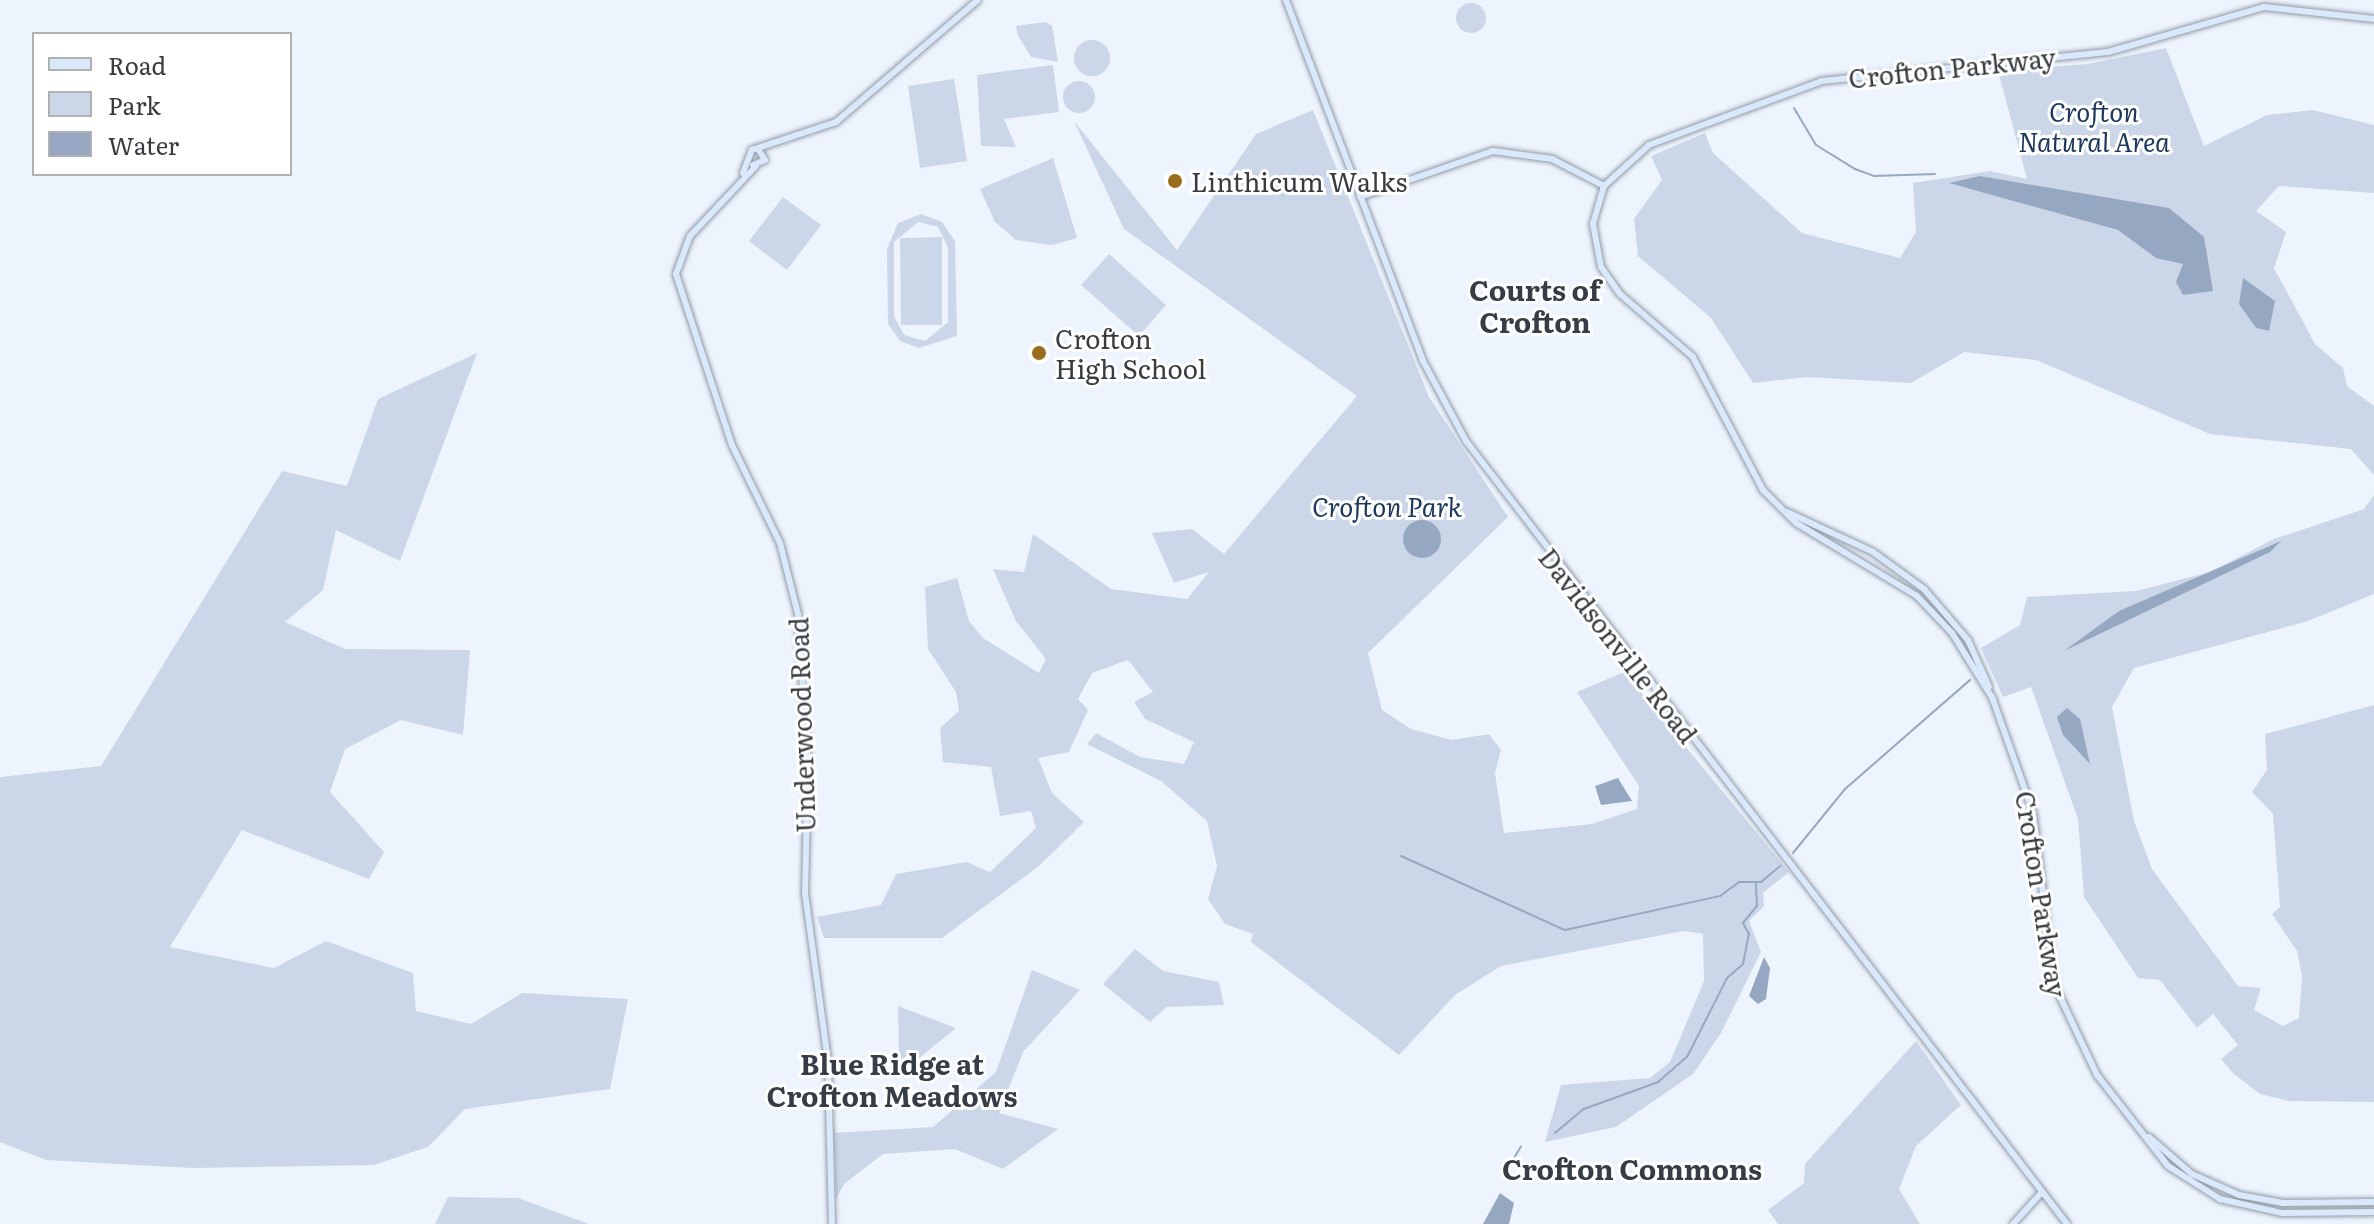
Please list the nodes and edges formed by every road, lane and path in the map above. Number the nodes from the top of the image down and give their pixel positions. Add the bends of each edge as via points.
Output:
1 (978, 0) edge
2 (1286, 0) edge
3 (2374, 19) edge
4 (776, 141) junction
5 (758, 148) junction
6 (765, 157) junction
7 (748, 160) junction
8 (756, 166) junction
9 (743, 173) junction
10 (1604, 186) junction
11 (1360, 197) junction
12 (2132, 1120) junction
13 (2042, 1192) junction
14 (2374, 1202) edge
15 (2374, 1212) edge
16 (832, 1224) edge
17 (2013, 1224) edge
18 (2067, 1224) edge

1 - 4 street via 836,122
2 - 11 street, Davidsonville Road
3 - 10 street, Crofton Parkway via 2264,7 2108,52 1822,81 1649,145
4 - 5 street
4 - 6 street
5 - 6 street
5 - 7 street, Underwood Road
6 - 8 street, Underwood Road
7 - 8 street
7 - 9 street, Underwood Road
8 - 9 street, Underwood Road
9 - 16 street, Underwood Road via 684,246 676,274 732,445 780,543 798,614 808,763 805,893 828,1060
10 - 11 street via 1552,159 1493,151
10 - 12 street, Crofton Parkway via 1594,240 1607,278 1693,357 1747,467 1781,508 1917,596 1952,633 1993,699 2033,812 2060,1005 2086,1059
11 - 13 street, Davidsonville Road via 1423,361 1480,463
12 - 14 street, Crofton Parkway via 2177,1163 2224,1190 2283,1203
12 - 15 street, Crofton Parkway via 2168,1166 2220,1199 2282,1213
13 - 17 street
13 - 18 street, Davidsonville Road

